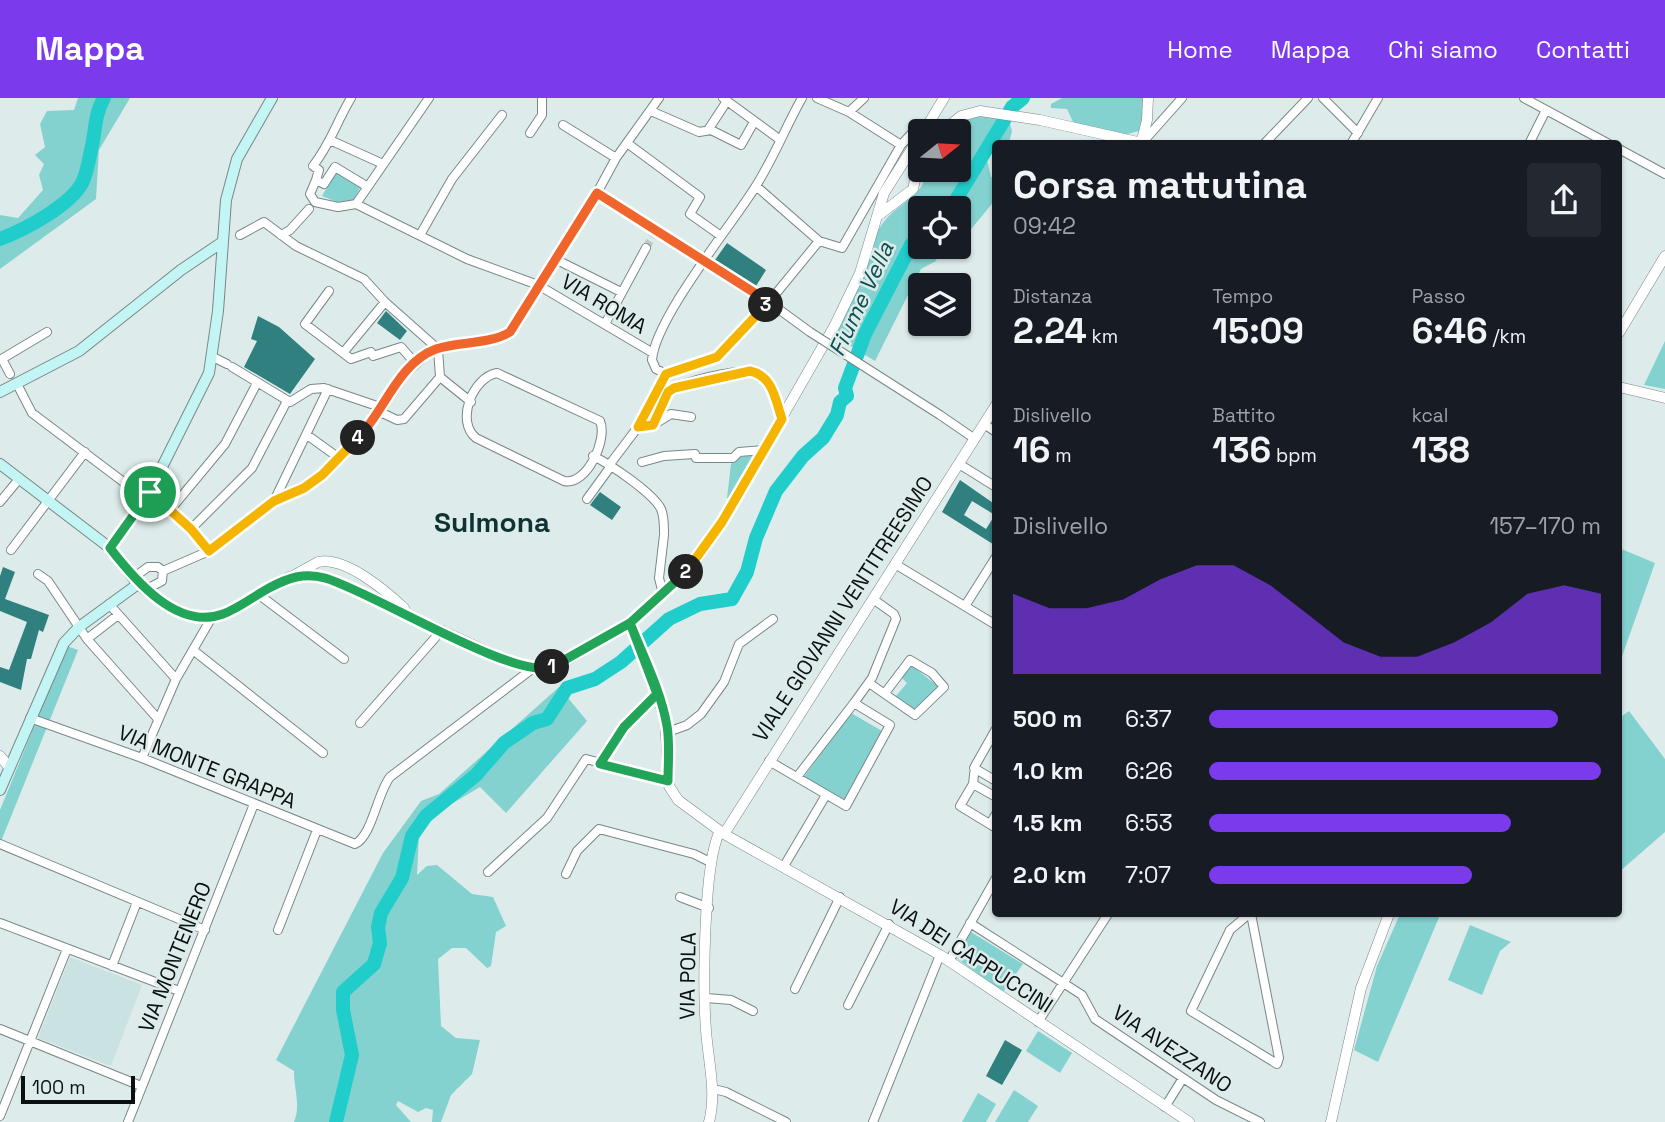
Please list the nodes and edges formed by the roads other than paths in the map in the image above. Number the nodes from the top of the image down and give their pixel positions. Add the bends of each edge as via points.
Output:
1 (272, 98) edge
2 (351, 98) edge
3 (542, 98) edge
4 (802, 98) edge
5 (817, 98) edge
6 (863, 98) edge
7 (944, 98) edge
8 (1148, 98) edge
9 (1182, 98) edge
10 (1308, 98) edge
11 (1323, 98) edge
12 (1378, 98) edge
13 (1524, 98) edge
14 (426, 99) edge
15 (655, 99) edge
16 (725, 100) edge
17 (1546, 110) junction
18 (650, 111) junction
19 (849, 112) junction
20 (502, 116) dead end
21 (929, 119) edge
22 (959, 119) edge
23 (754, 122) junction
24 (564, 125) dead end
25 (708, 130) junction
26 (530, 133) dead end
27 (1358, 133) junction
28 (779, 139) junction
29 (908, 140) edge
30 (1128, 140) edge
31 (1143, 140) edge
32 (1145, 140) edge
33 (1268, 140) edge
34 (1354, 140) edge
35 (1531, 140) edge
36 (1602, 140) edge
37 (332, 141) junction
38 (627, 143) junction
39 (901, 145) junction
40 (908, 150) edge
41 (1622, 151) edge
42 (616, 159) junction
43 (383, 164) junction
44 (1665, 174) edge
45 (316, 180) junction
46 (915, 182) edge
47 (756, 186) junction
48 (368, 187) junction
49 (880, 192) junction
50 (597, 193) junction
51 (907, 194) junction
52 (356, 204) junction
53 (312, 205) junction
54 (877, 219) junction
55 (420, 234) junction
56 (281, 235) junction
57 (721, 236) junction
58 (823, 241) junction
59 (221, 243) junction
60 (646, 248) tunnel mouth
61 (1665, 256) edge
62 (555, 258) junction
63 (702, 262) junction
64 (538, 285) junction
65 (329, 291) dead end
66 (621, 292) junction
67 (385, 302) junction
68 (769, 302) junction
69 (605, 324) junction
70 (1622, 329) edge
71 (47, 332) dead end
72 (438, 349) junction
73 (343, 352) junction
74 (653, 353) junction
75 (213, 357) junction
76 (1, 359) edge
77 (415, 363) junction
78 (10, 374) dead end
79 (666, 374) junction
80 (440, 377) junction
81 (257, 383) junction
82 (17, 384) junction
83 (328, 388) junction
84 (1622, 388) edge
85 (0, 392) edge
86 (1665, 398) edge
87 (471, 401) junction
88 (288, 402) junction
89 (379, 409) junction
90 (992, 411) edge
91 (691, 417) dead end
92 (782, 419) junction
93 (984, 424) junction
94 (653, 425) junction
95 (638, 427) junction
96 (992, 429) edge
97 (307, 435) junction
98 (975, 439) junction
99 (764, 450) junction
100 (85, 452) junction
101 (593, 456) junction
102 (339, 458) junction
103 (642, 462) dead end
104 (0, 464) edge
105 (959, 464) junction
106 (610, 465) junction
107 (19, 479) junction
108 (992, 484) edge
109 (148, 495) junction
110 (587, 499) dead end
111 (48, 501) junction
112 (274, 501) junction
113 (0, 502) edge
114 (171, 509) junction
115 (191, 529) junction
116 (110, 548) junction
117 (11, 550) dead end
118 (209, 551) junction
119 (334, 562) junction
120 (992, 563) edge
121 (895, 564) junction
122 (163, 571) junction
123 (38, 574) dead end
124 (289, 577) junction
125 (331, 580) junction
126 (139, 584) junction
127 (258, 594) junction
128 (663, 594) junction
129 (393, 598) junction
130 (873, 599) junction
131 (382, 602) junction
132 (109, 604) junction
133 (965, 606) junction
134 (118, 615) junction
135 (412, 616) junction
136 (212, 617) junction
137 (773, 619) dead end
138 (630, 623) junction
139 (992, 623) edge
140 (79, 626) junction
141 (442, 630) junction
142 (87, 639) junction
143 (193, 650) junction
144 (344, 659) dead end
145 (531, 669) junction
146 (176, 679) junction
147 (869, 683) junction
148 (885, 693) junction
149 (657, 694) junction
150 (853, 703) junction
151 (30, 718) junction
152 (158, 719) junction
153 (360, 723) dead end
154 (667, 732) junction
155 (992, 736) edge
156 (323, 753) dead end
157 (0, 756) edge
158 (142, 758) junction
159 (769, 761) junction
160 (600, 764) junction
161 (974, 768) junction
162 (5, 774) edge
163 (797, 777) junction
164 (992, 779) edge
165 (668, 781) junction
166 (973, 784) junction
167 (0, 790) edge
168 (827, 795) junction
169 (992, 795) edge
170 (254, 804) junction
171 (992, 825) edge
172 (317, 830) junction
173 (722, 832) junction
174 (0, 844) edge
175 (710, 862) junction
176 (784, 866) junction
177 (488, 872) dead end
178 (566, 874) dead end
179 (992, 885) edge
180 (680, 897) dead end
181 (840, 897) junction
182 (137, 902) junction
183 (709, 908) junction
184 (1106, 917) edge
185 (1246, 917) edge
186 (1251, 917) edge
187 (1387, 917) edge
188 (0, 923) edge
189 (971, 923) junction
190 (889, 924) junction
191 (205, 930) junction
192 (278, 930) dead end
193 (67, 949) junction
194 (944, 958) junction
195 (112, 966) junction
196 (1063, 983) junction
197 (795, 989) dead end
198 (179, 991) junction
199 (706, 998) junction
200 (848, 1005) dead end
201 (753, 1011) dead end
202 (1038, 1022) junction
203 (0, 1029) edge
204 (31, 1040) junction
205 (1184, 1078) junction
206 (141, 1086) junction
207 (713, 1089) junction
208 (1165, 1107) junction
209 (0, 1116) edge
210 (128, 1122) edge
211 (709, 1122) edge
212 (786, 1122) edge
213 (873, 1122) edge
214 (1189, 1122) edge
215 (1260, 1122) edge
216 (1331, 1122) edge

1 - 59 main road via 237,159
2 - 37 street
3 - 26 street via 542,115
4 - 28 street
5 - 19 street
6 - 19 street
7 - 21 street
8 - 31 street
9 - 32 street
10 - 33 street
11 - 27 street
12 - 27 street
13 - 17 street
14 - 43 street
15 - 18 street
16 - 23 street
16 - 25 street
17 - 35 street
17 - 36 street
18 - 25 street via 699,132
18 - 38 street
19 - 39 street
20 - 55 street via 452,179
22 - 30 street via 967,113 999,113
23 - 25 street via 741,145
23 - 28 street
24 - 42 street
27 - 34 street
28 - 47 street
29 - 39 street
37 - 43 street
37 - 45 street via 313,166 318,170
38 - 42 street
38 - 57 street via 700,197 690,214
39 - 49 street
40 - 49 street
41 - 44 street
42 - 50 street
43 - 48 street
45 - 48 street via 324,184 335,167
45 - 53 street via 310,194
46 - 51 street
47 - 57 street
47 - 58 street
48 - 52 street
49 - 51 street
49 - 54 street
49 - 58 street via 842,248
50 - 62 street
50 - 63 street
51 - 54 street
52 - 53 street
52 - 55 street, VIA ROMA
53 - 56 street
54 - 92 street via 854,286
55 - 64 street, VIA ROMA via 467,259
56 - 59 street via 264,222
56 - 67 street via 324,261 359,275
57 - 63 street
58 - 68 street
59 - 75 main road
59 - 82 main road via 79,351
60 - 66 street
61 - 70 street
62 - 64 street
62 - 66 street
63 - 68 street
63 - 74 street
64 - 69 street, VIA ROMA
64 - 72 street via 506,334
65 - 73 street via 305,324
66 - 69 street
67 - 72 street
67 - 73 street
68 - 79 street via 717,357
68 - 98 street, bridge
69 - 74 street, VIA ROMA
71 - 76 street
72 - 77 street
72 - 80 street
73 - 77 street via 351,359 401,347
74 - 79 street via 656,369
75 - 81 street
75 - 109 main road via 204,386
76 - 78 street
77 - 89 street
79 - 95 street
80 - 87 street
80 - 89 street via 404,419 397,420
81 - 88 street
81 - 114 street via 225,444
82 - 85 main road
82 - 100 street via 32,414
83 - 88 street via 311,389
83 - 89 street
83 - 97 street
84 - 86 street
87 - 101 street via 465,417 473,436 564,481 582,478
87 - 101 street via 485,377 506,375 596,417 603,432
88 - 115 street via 251,468
89 - 102 street via 370,426
90 - 93 street, VIALE GIOVANNI VENTITREESIMO
91 - 94 street via 671,414
92 - 94 street via 771,384 750,371 674,388
92 - 99 street
93 - 96 street
93 - 98 street, VIALE GIOVANNI VENTITREESIMO
94 - 95 street
95 - 106 street
97 - 102 street
97 - 112 street
98 - 105 street, VIALE GIOVANNI VENTITREESIMO
99 - 103 street via 739,452 733,458 682,454
99 - 128 street via 694,564
100 - 109 street
100 - 111 street
101 - 106 street
102 - 112 street via 304,488
104 - 107 main road
105 - 108 street
105 - 121 street, VIALE GIOVANNI VENTITREESIMO
106 - 110 street
106 - 128 street via 656,502 663,514 659,578
107 - 111 main road
107 - 113 street
109 - 114 street
109 - 116 main road
111 - 116 main road
111 - 117 street
112 - 118 street
114 - 115 street
115 - 118 street
116 - 126 main road
118 - 122 street
119 - 124 street via 318,562
119 - 125 street via 326,568
119 - 129 street
120 - 133 street
121 - 130 street, VIALE GIOVANNI VENTITREESIMO
121 - 133 street
122 - 126 street via 162,582
122 - 126 street via 148,566
123 - 140 street via 48,581
124 - 125 street
124 - 127 street
125 - 131 street
126 - 132 main road
126 - 136 street via 170,607
127 - 136 street
127 - 144 street
128 - 138 street
129 - 131 street
129 - 135 street
130 - 147 street via 896,620
130 - 159 street, VIALE GIOVANNI VENTITREESIMO
131 - 135 street
132 - 134 street
132 - 140 main road
133 - 139 street
134 - 142 street
134 - 146 street
135 - 141 street
136 - 143 street
137 - 154 street via 739,644 724,682 701,713 687,725
138 - 145 street via 569,659
138 - 149 street
140 - 142 street
140 - 151 main road via 57,655
141 - 145 street
141 - 153 street
142 - 152 street
143 - 146 street
143 - 156 street
145 - 172 street, VIA MONTE GRAPPA via 390,778 359,842 351,844
146 - 152 street
147 - 148 street
147 - 150 street
148 - 148 street via 915,715 944,687 932,673 910,660
149 - 154 street
149 - 160 street via 624,727
150 - 163 street
150 - 168 street via 890,725 846,806
151 - 158 street, VIA MONTE GRAPPA
151 - 162 main road
152 - 158 street
154 - 165 street
155 - 161 street
157 - 162 street
158 - 170 street, VIA MONTE GRAPPA
159 - 163 street
159 - 173 street, VIALE GIOVANNI VENTITREESIMO
160 - 165 street
160 - 177 street via 586,759 547,817
161 - 164 street
161 - 166 street
162 - 167 main road
163 - 168 street
165 - 173 street, VIA DEI CAPPUCCINI via 675,797
166 - 169 street
166 - 171 street via 960,806
168 - 176 street
170 - 172 street, VIA MONTE GRAPPA
170 - 191 street, VIA MONTENERO
172 - 192 street
173 - 175 street, VIA POLA
173 - 176 street, VIA DEI CAPPUCCINI
174 - 182 street
175 - 178 street via 599,829 577,850
175 - 183 street, VIA POLA
176 - 181 street, VIA DEI CAPPUCCINI
179 - 189 street
180 - 183 street
181 - 190 street, VIA DEI CAPPUCCINI
181 - 197 street
182 - 191 street
182 - 195 street
183 - 199 street, VIA POLA
184 - 196 street
185 - 186 street via 1230,930 1191,1012 1277,1064
187 - 216 street via 1361,988
188 - 193 street
189 - 194 street
189 - 196 street, VIA AVEZZANO
190 - 194 street, VIA DEI CAPPUCCINI
190 - 200 street
191 - 198 street, VIA MONTENERO
193 - 195 street
193 - 204 street
194 - 202 street, VIA DEI CAPPUCCINI
194 - 213 street
195 - 198 street
196 - 202 street
196 - 205 street, VIA AVEZZANO via 1087,998 1095,1019
198 - 206 street, VIA MONTENERO
199 - 201 street via 731,1000
199 - 207 street, VIA POLA
202 - 208 street, VIA DEI CAPPUCCINI
203 - 204 street
204 - 206 street
204 - 209 street
205 - 208 street
205 - 215 street, VIA AVEZZANO via 1228,1108
206 - 210 street, VIA MONTENERO
207 - 211 street, VIA POLA
207 - 212 street
208 - 214 street, VIA DEI CAPPUCCINI

